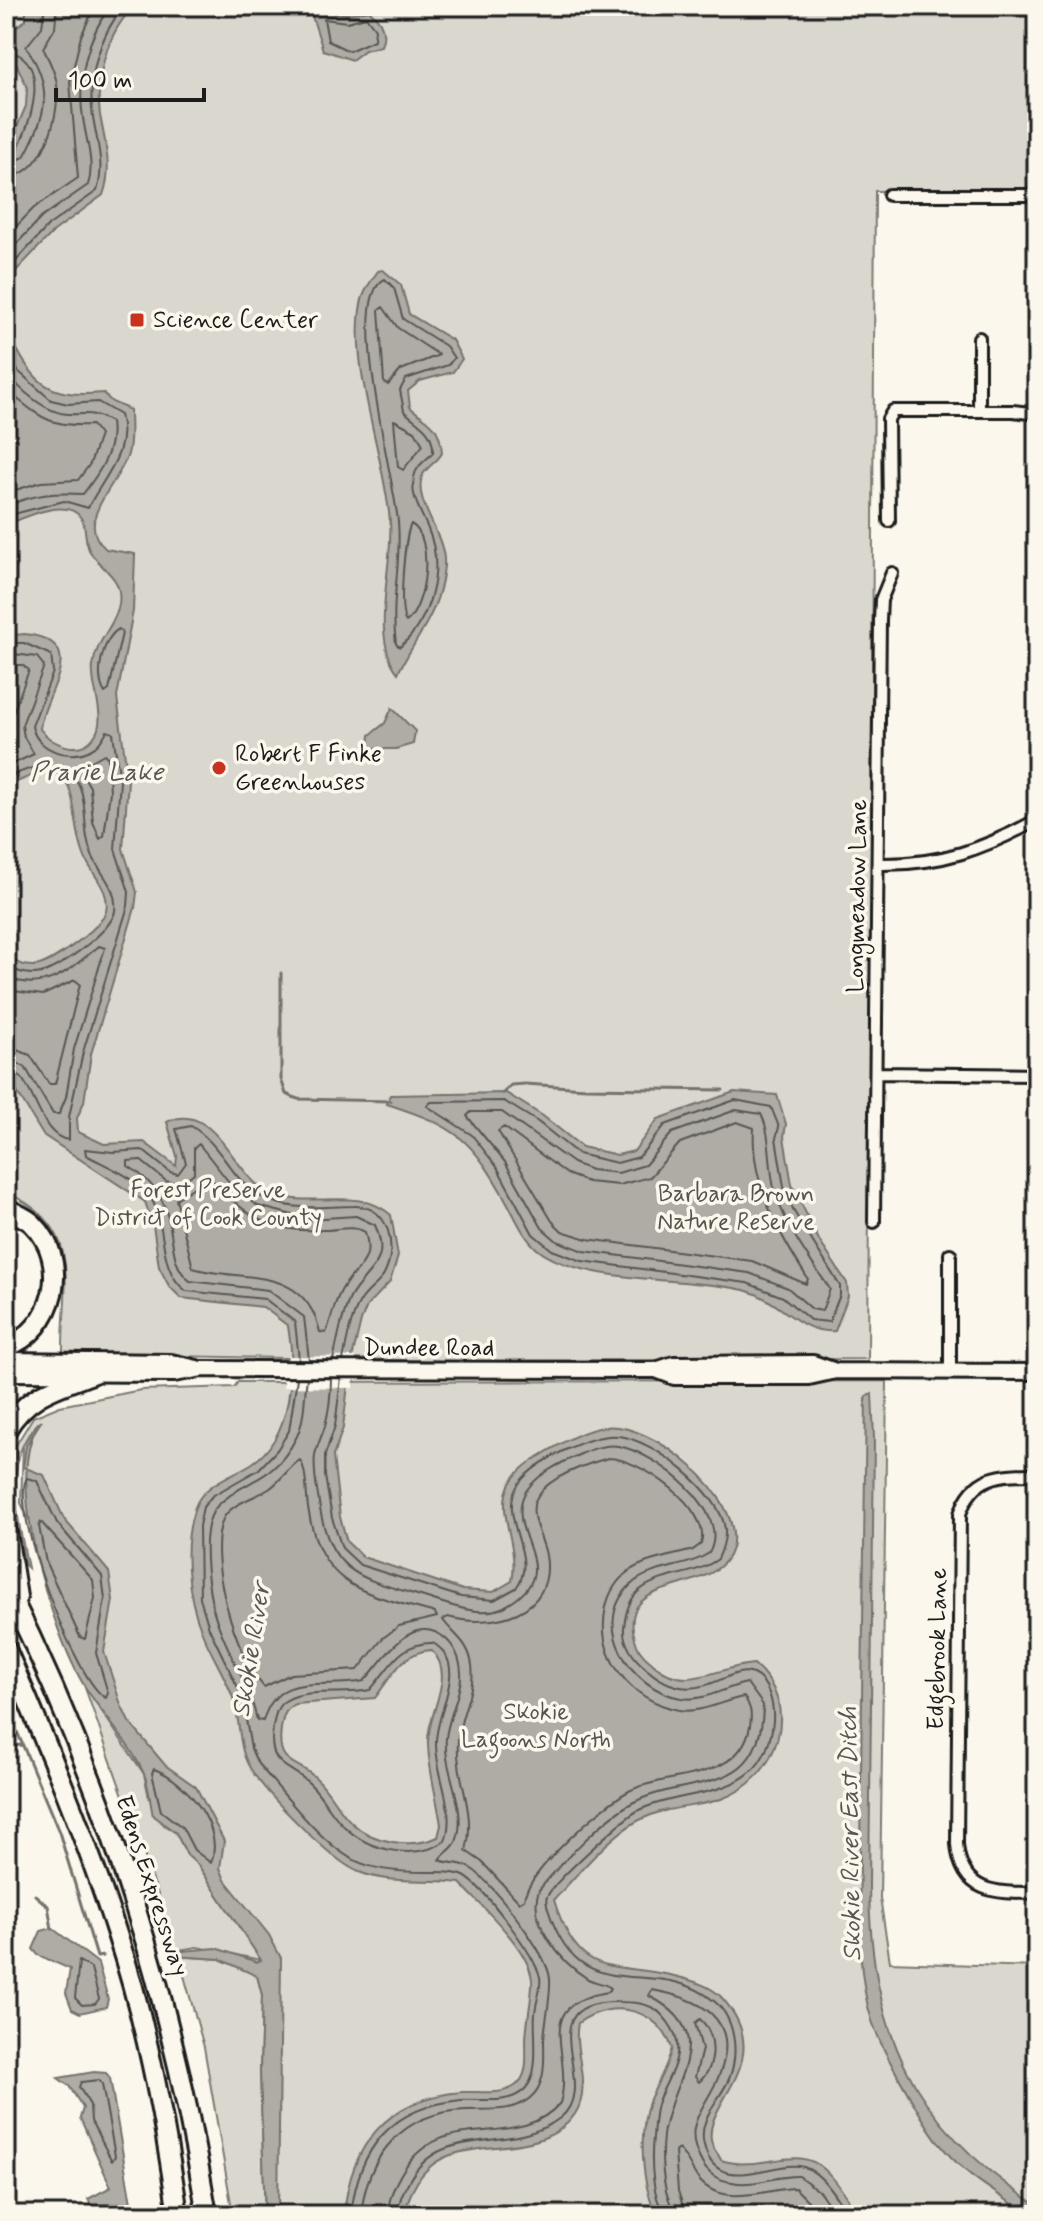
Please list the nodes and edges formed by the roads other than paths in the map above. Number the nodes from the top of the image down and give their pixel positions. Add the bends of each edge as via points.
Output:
1 (889, 195) dead end
2 (1037, 195) edge
3 (979, 338) dead end
4 (979, 411) junction
5 (1037, 414) edge
6 (889, 521) dead end
7 (892, 573) dead end
8 (1037, 820) edge
9 (879, 864) junction
10 (877, 1073) junction
11 (1037, 1075) edge
12 (6, 1208) edge
13 (874, 1222) dead end
14 (950, 1254) dead end
15 (6, 1347) edge
16 (6, 1360) edge
17 (202, 1369) junction
18 (950, 1371) junction
19 (1037, 1372) edge
20 (6, 1373) edge
21 (92, 1374) junction
22 (6, 1430) edge
23 (1037, 1474) edge
24 (6, 1527) edge
25 (6, 1586) edge
26 (19, 1612) junction
27 (6, 1649) edge
28 (1037, 1893) edge
29 (178, 2215) edge
30 (207, 2215) edge

1 - 2 street
3 - 4 street
4 - 5 street
4 - 6 street via 893,411
7 - 9 street, Longmeadow Lane via 880,607
8 - 9 street via 970,853 917,864
9 - 10 street, Longmeadow Lane
10 - 11 street
10 - 13 street, Longmeadow Lane
12 - 15 highway via 33,1224 46,1245 54,1292 47,1313 29,1336
14 - 18 street
16 - 17 main road, Dundee Road via 171,1362
17 - 18 main road, Dundee Road via 656,1370 674,1377
17 - 21 main road, Dundee Road
18 - 19 main road, Dundee Road
20 - 21 main road, Dundee Road
21 - 22 highway via 33,1397
23 - 28 street, Edgebrook Lane via 991,1476 977,1486 960,1514 957,1844 970,1878 995,1892
24 - 26 highway
25 - 26 highway, Edens Expressway
26 - 30 highway, Edens Expressway via 93,1783 130,1892 168,2021
27 - 29 highway, Edens Expressway via 74,1811 118,1936 167,2137

